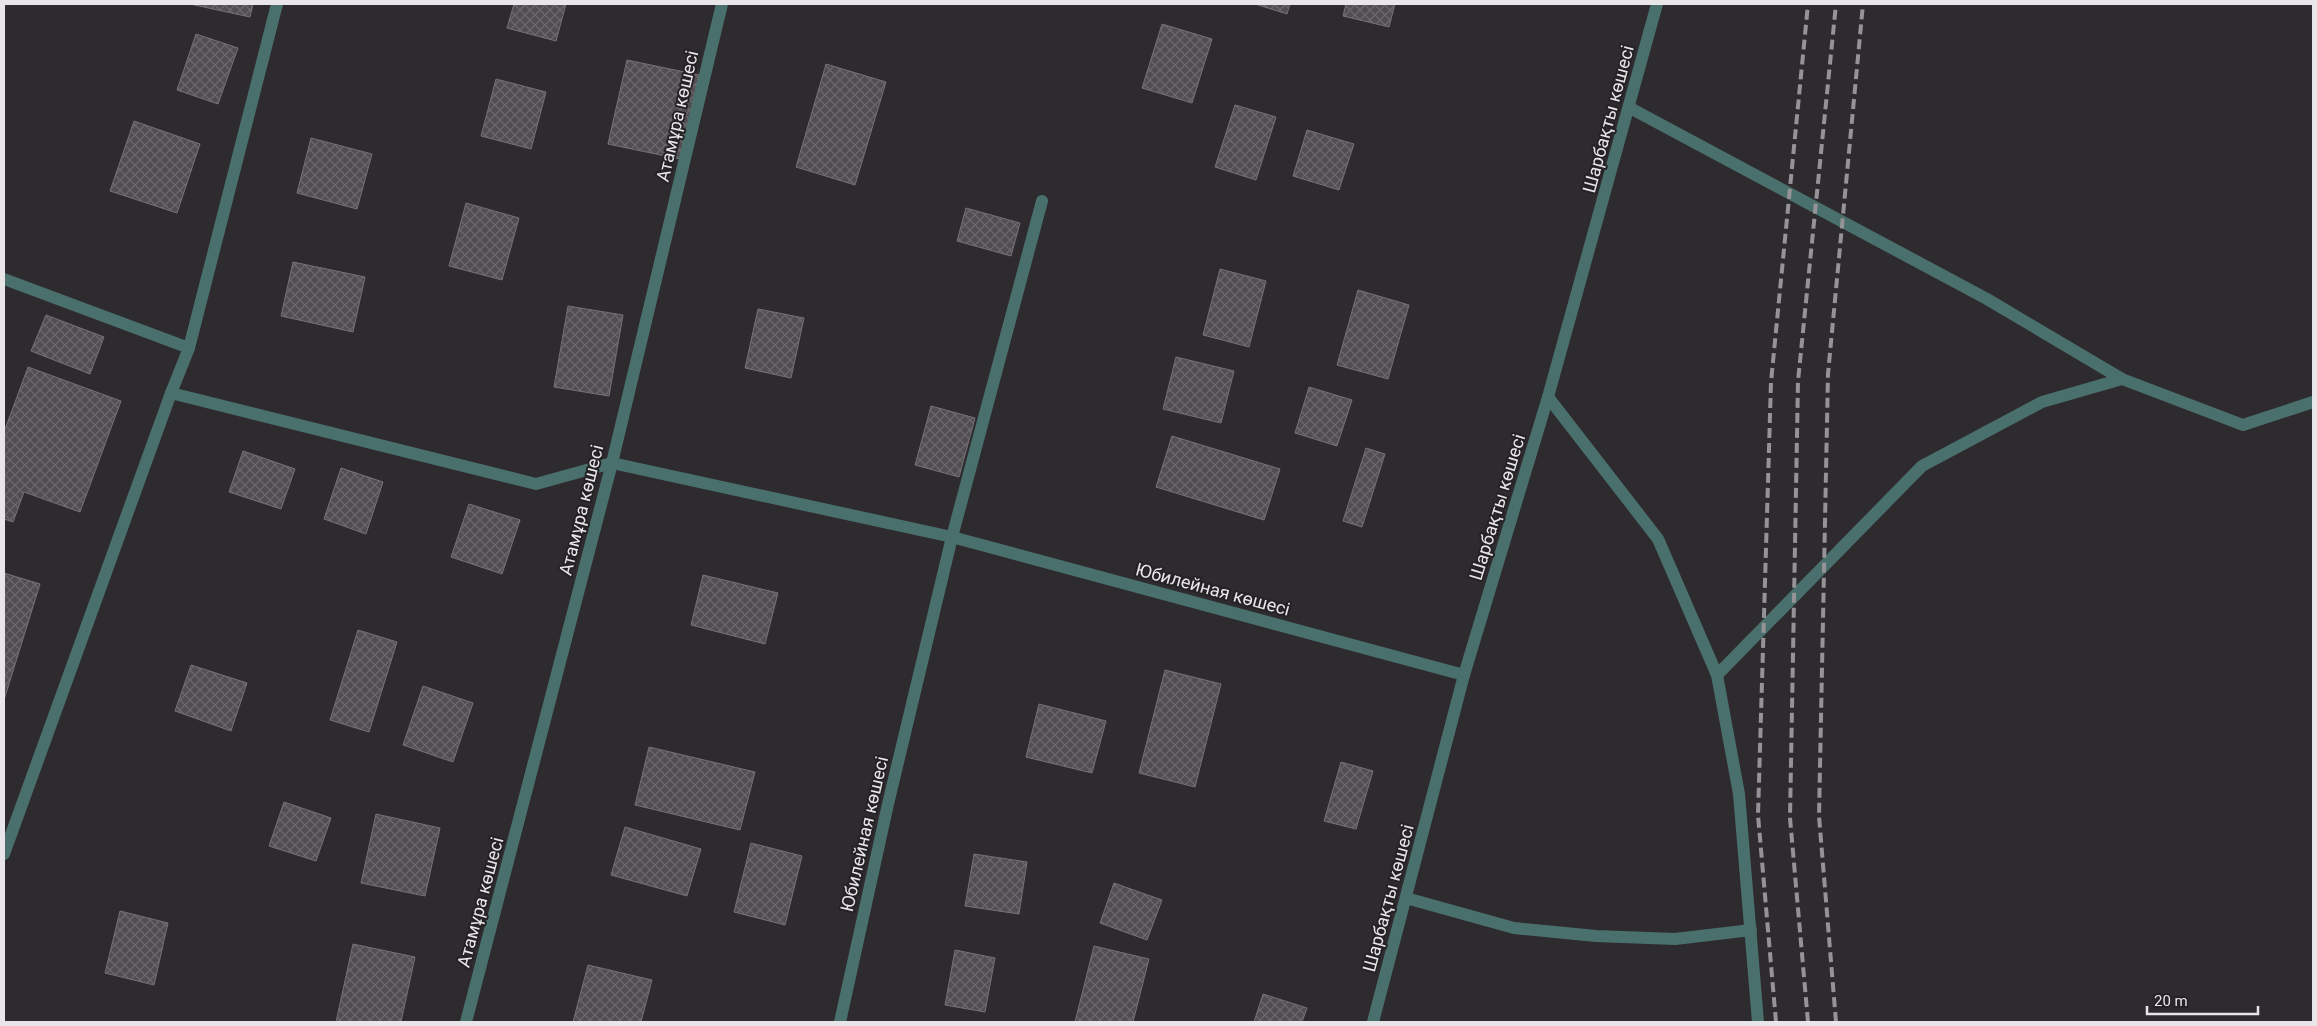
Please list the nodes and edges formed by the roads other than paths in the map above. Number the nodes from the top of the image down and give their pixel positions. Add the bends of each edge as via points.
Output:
1 (277, 4) edge
2 (722, 4) edge
3 (1657, 4) edge
4 (1630, 108) junction
5 (1042, 201) dead end
6 (4, 279) edge
7 (189, 348) junction
8 (2122, 379) junction
9 (171, 393) junction
10 (1548, 397) junction
11 (2313, 402) edge
12 (612, 463) junction
13 (952, 537) junction
14 (1464, 675) junction
15 (1716, 675) junction
16 (4, 854) edge
17 (1406, 898) junction
18 (1751, 930) junction
19 (466, 1022) edge
20 (840, 1022) edge
21 (1374, 1022) edge
22 (1758, 1022) edge

1 - 7 street
2 - 12 street, Атамұра көшесі
3 - 4 street, Шарбақты көшесі
4 - 8 street via 1978,294
4 - 10 street, Шарбақты көшесі
5 - 13 street, Юбилейная көшесі
6 - 7 street
7 - 9 street
8 - 11 street via 2243,425
8 - 15 street via 2042,402 1922,466
9 - 12 street via 536,484
9 - 16 street
10 - 14 street, Шарбақты көшесі
10 - 15 street via 1658,539
12 - 13 street, Юбилейная көшесі
12 - 19 street, Атамұра көшесі
13 - 14 street, Юбилейная көшесі
13 - 20 street, Юбилейная көшесі
14 - 17 street, Шарбақты көшесі
15 - 18 street via 1739,794
17 - 18 street via 1514,928 1596,936 1675,939
17 - 21 street, Шарбақты көшесі
18 - 22 street

